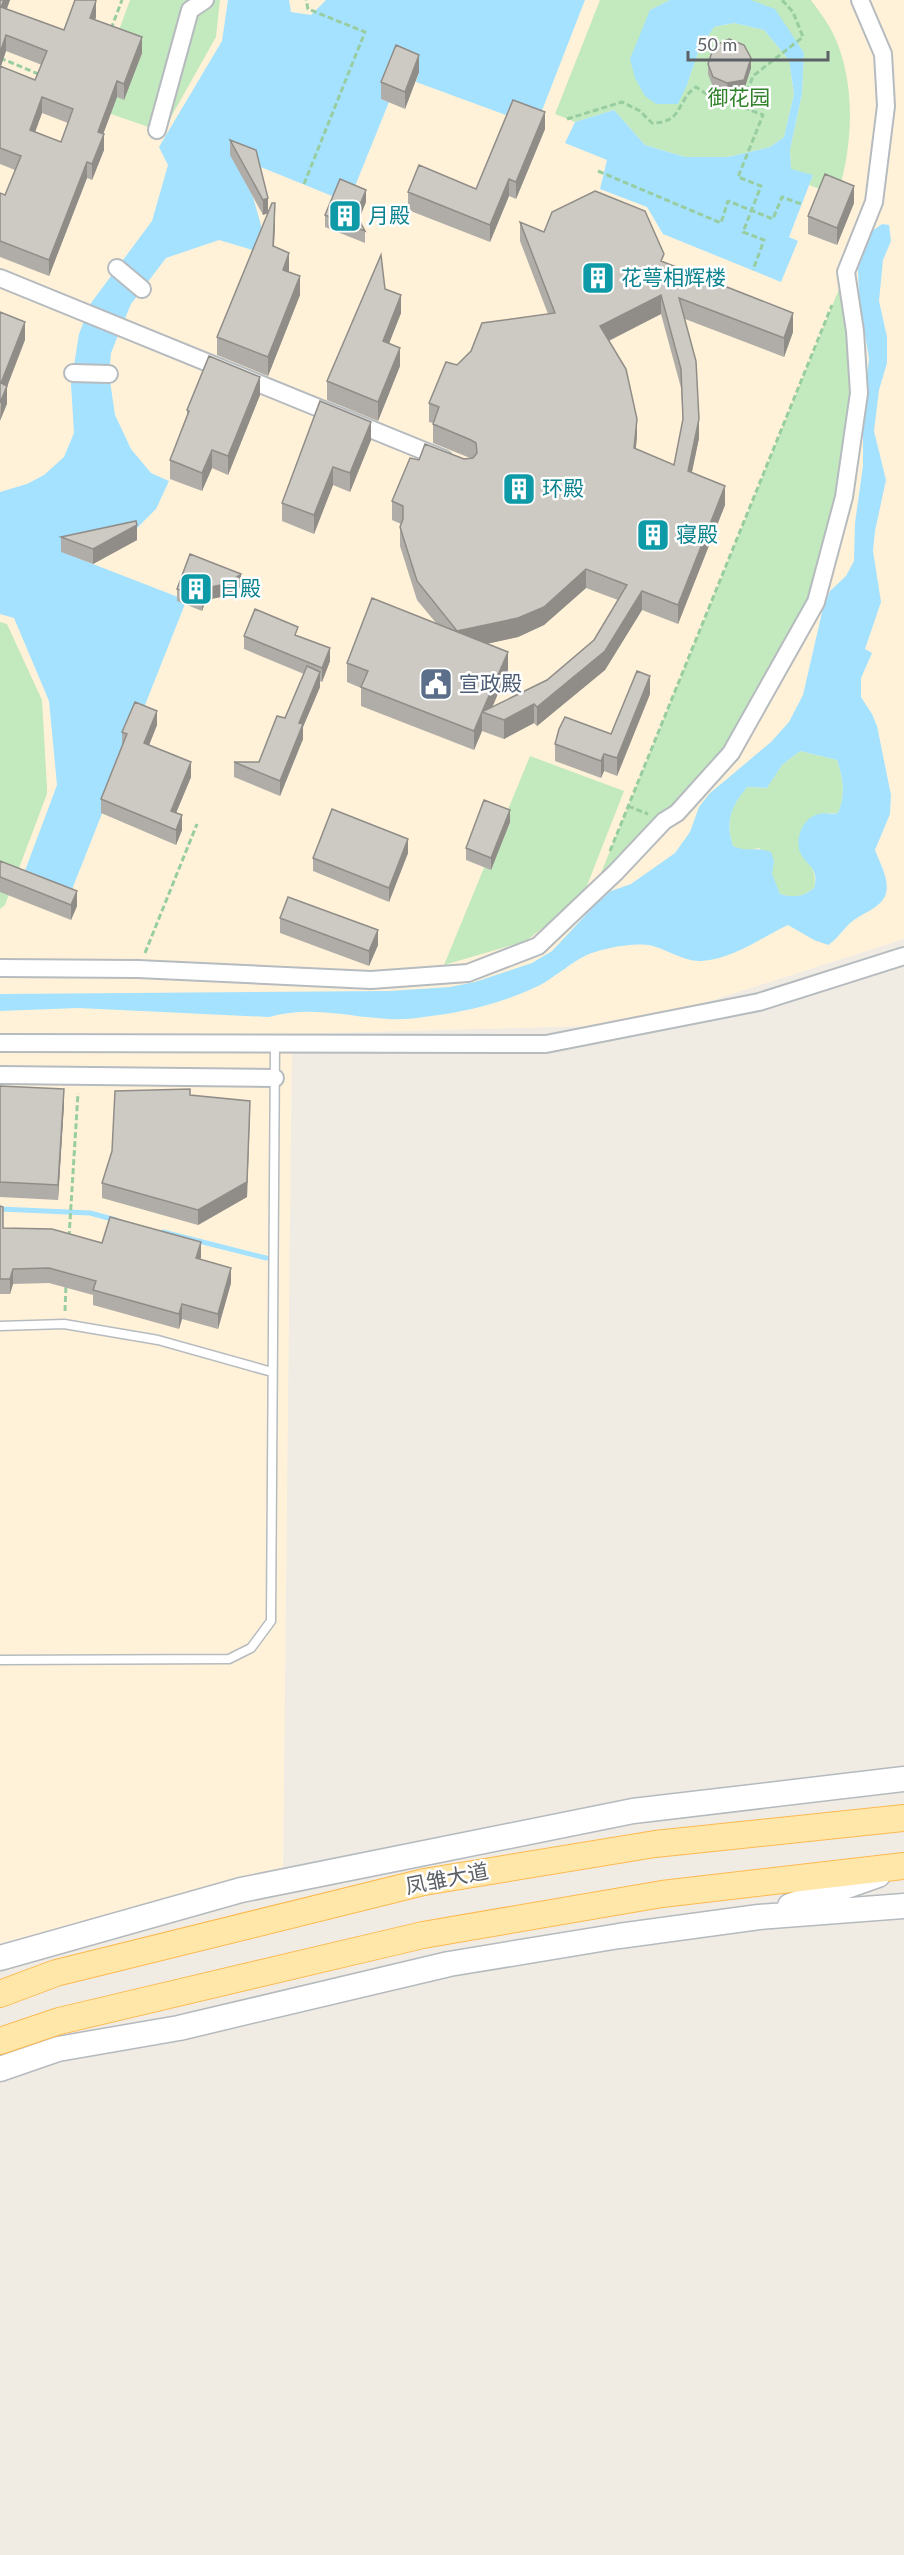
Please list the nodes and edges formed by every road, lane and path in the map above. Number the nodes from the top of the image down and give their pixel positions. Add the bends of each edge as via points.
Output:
1 (122, 0) edge
2 (205, 0) edge
3 (306, 0) edge
4 (782, 0) edge
5 (860, 0) edge
6 (110, 30) edge
7 (0, 58) edge
8 (43, 76) edge
9 (734, 104) junction
10 (567, 119) dead end
11 (157, 130) dead end
12 (598, 171) dead end
13 (304, 184) dead end
14 (801, 204) dead end
15 (752, 210) junction
16 (117, 268) dead end
17 (753, 270) dead end
18 (0, 278) edge
19 (142, 289) dead end
20 (832, 305) dead end
21 (73, 373) dead end
22 (109, 374) dead end
23 (457, 465) edge
24 (197, 824) dead end
25 (605, 861) dead end
26 (904, 956) edge
27 (0, 968) edge
28 (138, 969) junction
29 (0, 1044) edge
30 (275, 1044) junction
31 (0, 1075) edge
32 (80, 1076) junction
33 (275, 1078) junction
34 (69, 1246) edge
35 (67, 1280) edge
36 (64, 1324) junction
37 (0, 1326) edge
38 (272, 1372) junction
39 (0, 1660) edge
40 (904, 1779) edge
41 (904, 1818) edge
42 (904, 1866) edge
43 (904, 1906) edge
44 (759, 1917) junction
45 (127, 1922) junction
46 (0, 1958) edge
47 (182, 1991) junction
48 (0, 1994) edge
49 (0, 2041) edge
50 (58, 2049) junction
51 (0, 2069) edge

1 - 6 path
2 - 11 street via 190,10
3 - 13 path via 308,9 365,32
4 - 9 path via 793,12 803,37 753,76 744,100
5 - 28 street via 883,54 886,106 874,202 846,272 859,393 844,497 816,602 731,753 676,813 538,946 468,973 371,980
7 - 8 path
9 - 10 path via 721,102 696,87 687,92 680,111 665,123 652,123 622,102
9 - 15 path via 763,115 738,177 761,186
12 - 15 path via 721,223 728,201
14 - 15 path via 782,197 773,219
15 - 17 path via 743,232 764,240
16 - 19 street
18 - 23 street
20 - 25 path
21 - 22 street
24 - 28 path
26 - 30 street via 759,1002 546,1044
27 - 28 street
29 - 30 street
30 - 33 lane
31 - 32 street
32 - 33 street
32 - 34 path
33 - 38 lane
35 - 36 path
36 - 37 lane
36 - 38 lane via 158,1340
38 - 39 lane via 271,1621 250,1647 229,1659
40 - 45 street via 633,1811 241,1890
41 - 48 main road, 凤雏大道 via 655,1844 424,1882 56,1973
42 - 44 street
42 - 47 main road via 662,1894 423,1935
43 - 44 street
44 - 50 street via 450,1964 179,2028
45 - 46 street
45 - 48 street
47 - 49 main road via 59,2021
47 - 50 street
50 - 51 street

